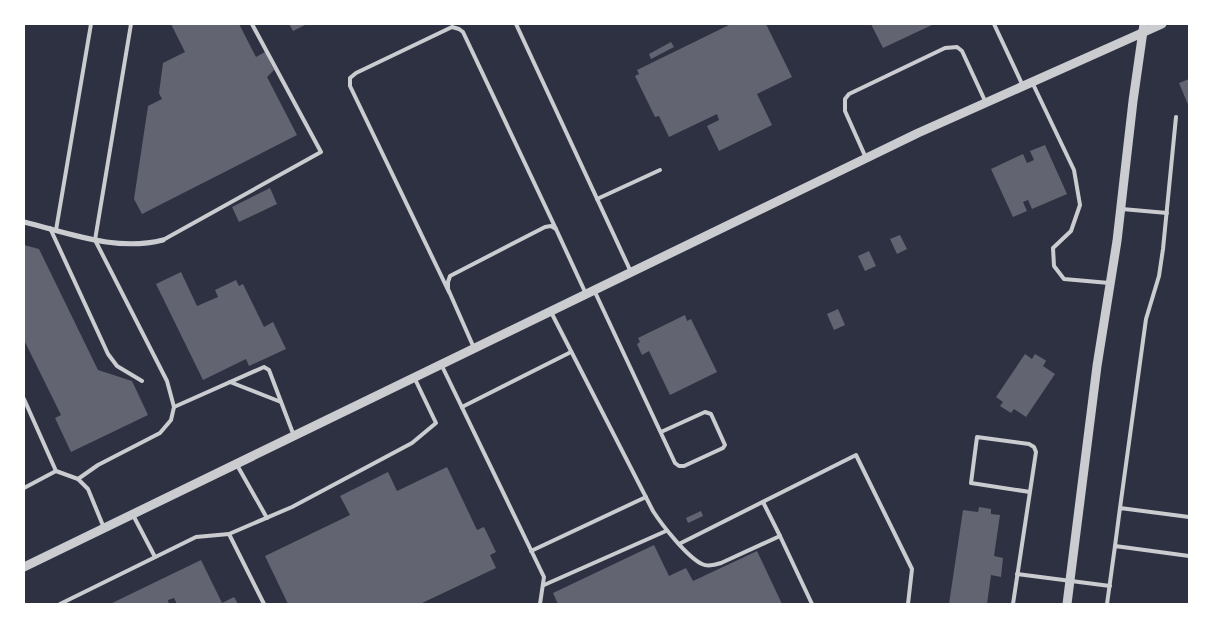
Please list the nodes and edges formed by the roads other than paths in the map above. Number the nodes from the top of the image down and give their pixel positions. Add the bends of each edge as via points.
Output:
1 (91, 24) edge
2 (131, 24) edge
3 (252, 24) edge
4 (516, 24) edge
5 (994, 24) edge
6 (1162, 24) edge
7 (1144, 28) edge
8 (1028, 84) junction
9 (986, 103) junction
10 (1176, 117) dead end
11 (866, 158) junction
12 (660, 170) dead end
13 (596, 199) junction
14 (1120, 209) junction
15 (1167, 213) junction
16 (24, 222) edge
17 (53, 229) junction
18 (556, 229) junction
19 (95, 240) junction
20 (163, 240) joint
21 (630, 272) junction
22 (1109, 283) junction
23 (449, 292) junction
24 (590, 292) junction
25 (551, 311) junction
26 (474, 348) junction
27 (571, 352) junction
28 (441, 364) junction
29 (414, 377) junction
30 (142, 382) dead end
31 (230, 382) junction
32 (24, 399) edge
33 (281, 402) junction
34 (174, 407) junction
35 (462, 407) junction
36 (661, 432) junction
37 (294, 436) junction
38 (236, 464) junction
39 (56, 472) junction
40 (78, 479) junction
41 (24, 488) edge
42 (1030, 492) junction
43 (646, 497) junction
44 (763, 502) junction
45 (1120, 508) junction
46 (132, 514) junction
47 (1189, 517) edge
48 (267, 518) junction
49 (104, 528) junction
50 (666, 530) junction
51 (229, 534) junction
52 (780, 536) junction
53 (679, 544) junction
54 (1115, 546) junction
55 (531, 551) junction
56 (1189, 556) edge
57 (155, 557) junction
58 (24, 567) edge
59 (1017, 574) junction
60 (1070, 580) junction
61 (544, 585) junction
62 (1110, 586) junction
63 (60, 604) edge
64 (264, 604) edge
65 (540, 604) edge
66 (812, 604) edge
67 (908, 604) edge
68 (1013, 604) edge
69 (1067, 604) edge
70 (1108, 604) edge

1 - 17 lane
2 - 19 lane
3 - 20 lane via 321,152
4 - 13 lane
5 - 8 lane
6 - 7 street
7 - 8 street
7 - 14 street
8 - 9 street
8 - 22 lane via 1074,170 1080,205 1071,231 1052,248 1054,266 1064,279
9 - 11 street
9 - 11 lane via 962,51 957,47 945,48 850,94 846,99 845,111
10 - 15 lane
11 - 21 street
12 - 13 lane
13 - 21 lane
14 - 15 lane
14 - 22 street
15 - 45 lane via 1159,276 1146,319
16 - 17 street
17 - 19 street
17 - 30 lane via 108,354 117,366
18 - 23 lane via 551,226 545,228 450,276
18 - 23 lane via 463,32 452,27 356,72 350,78 350,86
18 - 24 lane
19 - 20 street via 133,245
19 - 34 lane via 167,381
21 - 24 street
22 - 60 street
23 - 26 lane
24 - 25 street
24 - 36 lane
25 - 26 street
25 - 27 lane
26 - 28 street
27 - 35 lane
27 - 43 lane
28 - 29 street
28 - 35 lane
29 - 37 street
29 - 48 lane via 436,423 412,443
31 - 33 lane
31 - 33 lane via 264,367 269,370
31 - 34 lane
32 - 39 lane
33 - 37 lane
34 - 40 lane via 171,420 160,433
35 - 55 lane
36 - 36 lane via 679,466 725,445 709,412
37 - 38 street
38 - 46 street
38 - 48 lane
39 - 40 lane
39 - 41 lane
40 - 49 lane via 88,489
42 - 42 lane via 1034,447 977,437 971,483
42 - 59 lane
43 - 50 lane
43 - 55 lane
44 - 52 lane
44 - 53 lane
44 - 67 lane via 856,455 912,570
45 - 47 lane
45 - 54 lane
46 - 49 street
46 - 57 lane
48 - 51 lane
49 - 58 street
50 - 53 lane
50 - 61 lane
51 - 57 lane via 196,538
51 - 64 lane
52 - 53 lane via 712,566 702,564
52 - 66 lane
54 - 56 lane
54 - 62 lane
55 - 61 lane via 544,577
57 - 63 lane
59 - 60 lane
59 - 68 lane
60 - 62 lane
60 - 69 street
61 - 65 lane
62 - 70 lane

